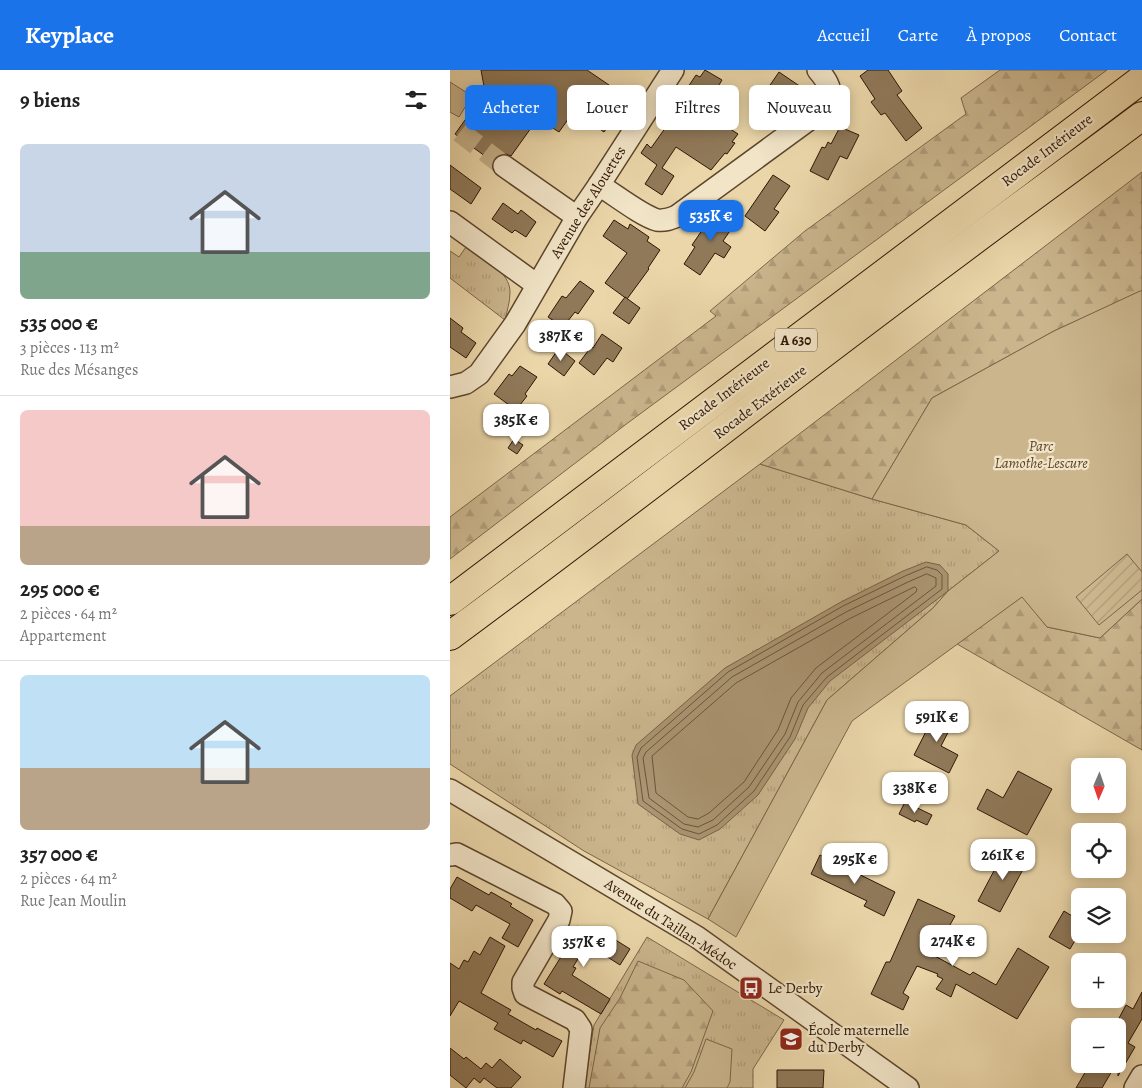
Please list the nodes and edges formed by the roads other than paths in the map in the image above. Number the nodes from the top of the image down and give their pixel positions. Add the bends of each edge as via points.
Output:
1 (673, 70) edge
2 (818, 70) edge
3 (1142, 79) edge
4 (1142, 116) edge
5 (504, 166) tunnel mouth
6 (599, 186) junction
7 (577, 217) junction
8 (450, 222) edge
9 (537, 285) junction
10 (450, 386) edge
11 (450, 601) edge
12 (450, 636) edge
13 (450, 790) edge
14 (450, 855) edge
15 (1142, 1076) edge
16 (574, 1088) edge
17 (908, 1088) edge
18 (1135, 1088) edge

1 - 6 street, Avenue des Alouettes
2 - 6 street via 828,81 830,91 829,100 822,110 676,216 657,220
3 - 11 highway, Rocade Intérieure / A 630
4 - 12 highway, Rocade Extérieure / A 630
5 - 7 street
6 - 7 street, Avenue des Alouettes
7 - 9 street, Avenue des Alouettes
8 - 9 street
9 - 10 street, Avenue des Alouettes via 515,324 479,374 466,383
13 - 17 street, Avenue du Taillan-Médoc via 697,938
14 - 16 street via 457,854 555,904 560,911 559,920 523,982 523,988 525,994 575,1020 580,1028
15 - 18 street

